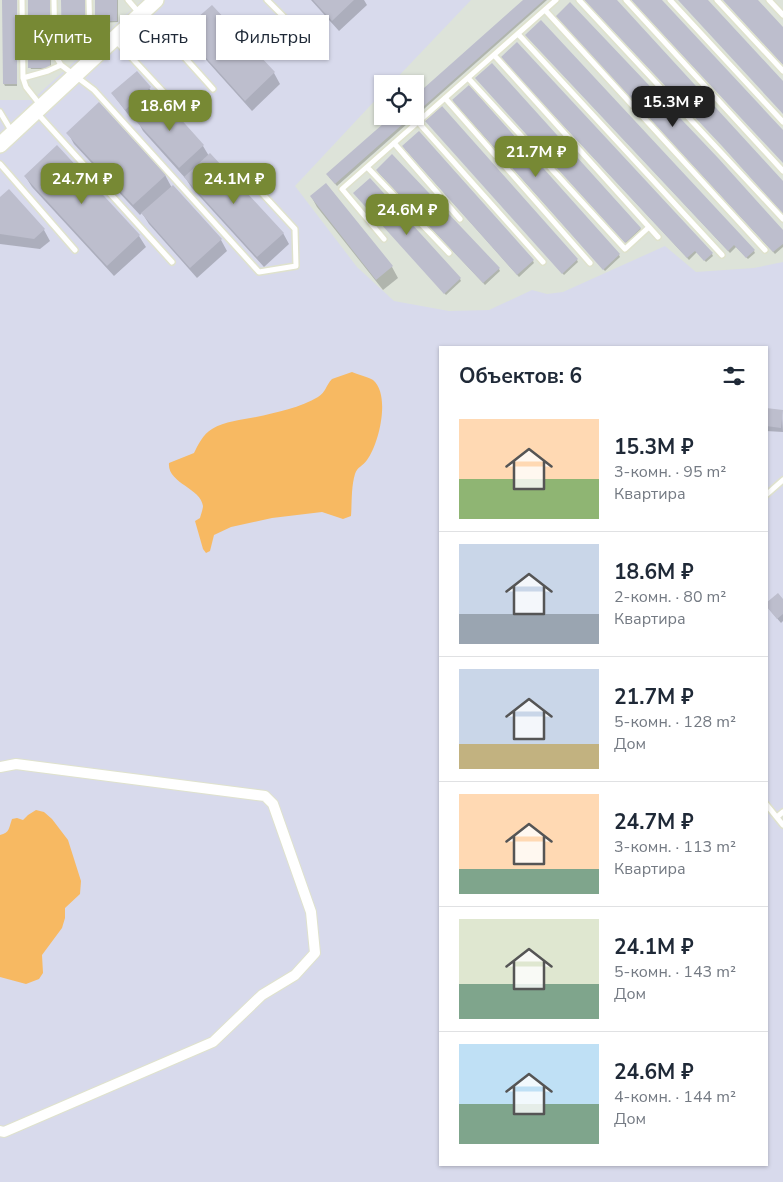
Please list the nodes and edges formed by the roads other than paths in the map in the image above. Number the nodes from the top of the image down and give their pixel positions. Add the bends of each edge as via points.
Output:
1 (22, 0) edge
2 (54, 0) edge
3 (89, 0) edge
4 (128, 0) edge
5 (156, 0) edge
6 (267, 0) edge
7 (556, 0) edge
8 (579, 0) edge
9 (626, 0) edge
10 (670, 0) edge
11 (717, 0) edge
12 (769, 0) edge
13 (544, 10) junction
14 (140, 14) junction
15 (89, 15) edge
16 (282, 15) edge
17 (783, 15) edge
18 (518, 34) junction
19 (114, 39) junction
20 (110, 43) edge
21 (494, 55) junction
22 (91, 60) edge
23 (61, 64) junction
24 (783, 72) edge
25 (74, 76) junction
26 (23, 78) junction
27 (468, 78) junction
28 (212, 89) dead end
29 (445, 98) junction
30 (38, 109) junction
31 (0, 112) edge
32 (184, 114) dead end
33 (424, 117) edge
34 (783, 122) edge
35 (415, 125) edge
36 (421, 125) edge
37 (13, 132) junction
38 (394, 144) junction
39 (0, 145) edge
40 (0, 164) edge
41 (367, 167) junction
42 (783, 171) edge
43 (258, 190) dead end
44 (460, 219) dead end
45 (783, 220) edge
46 (649, 228) junction
47 (658, 238) dead end
48 (384, 239) dead end
49 (75, 250) dead end
50 (765, 250) dead end
51 (449, 253) dead end
52 (722, 255) dead end
53 (172, 262) dead end
54 (543, 262) dead end
55 (590, 263) dead end
56 (783, 480) edge
57 (768, 493) edge
58 (0, 766) edge
59 (768, 807) edge
60 (783, 812) edge
61 (776, 817) junction
62 (783, 825) edge
63 (0, 1131) edge

1 - 26 lane
2 - 23 lane via 55,55
3 - 15 lane
4 - 14 lane
5 - 14 street
6 - 16 lane
7 - 13 lane
8 - 45 lane
9 - 42 lane
10 - 34 lane
11 - 24 lane
12 - 17 lane
13 - 18 lane
13 - 50 lane
14 - 19 street
14 - 28 lane via 159,29
18 - 21 lane
18 - 52 lane
19 - 20 street
19 - 32 lane
21 - 27 lane
21 - 46 lane
22 - 25 street
23 - 25 lane
23 - 26 lane
25 - 30 street
25 - 43 lane via 94,90 259,272 296,266 295,229
26 - 30 lane
27 - 29 lane
27 - 46 lane via 625,249
29 - 33 lane
29 - 55 lane
30 - 37 street
30 - 53 lane
31 - 37 lane
35 - 38 lane
36 - 54 lane
37 - 39 street
38 - 41 lane
38 - 44 lane
40 - 49 lane
41 - 48 lane via 342,189
41 - 51 lane
46 - 47 lane
56 - 57 lane
58 - 63 street via 16,764 265,796 273,804 310,912 315,953 295,975 262,995 213,1042
59 - 61 lane
60 - 61 lane
61 - 62 lane

